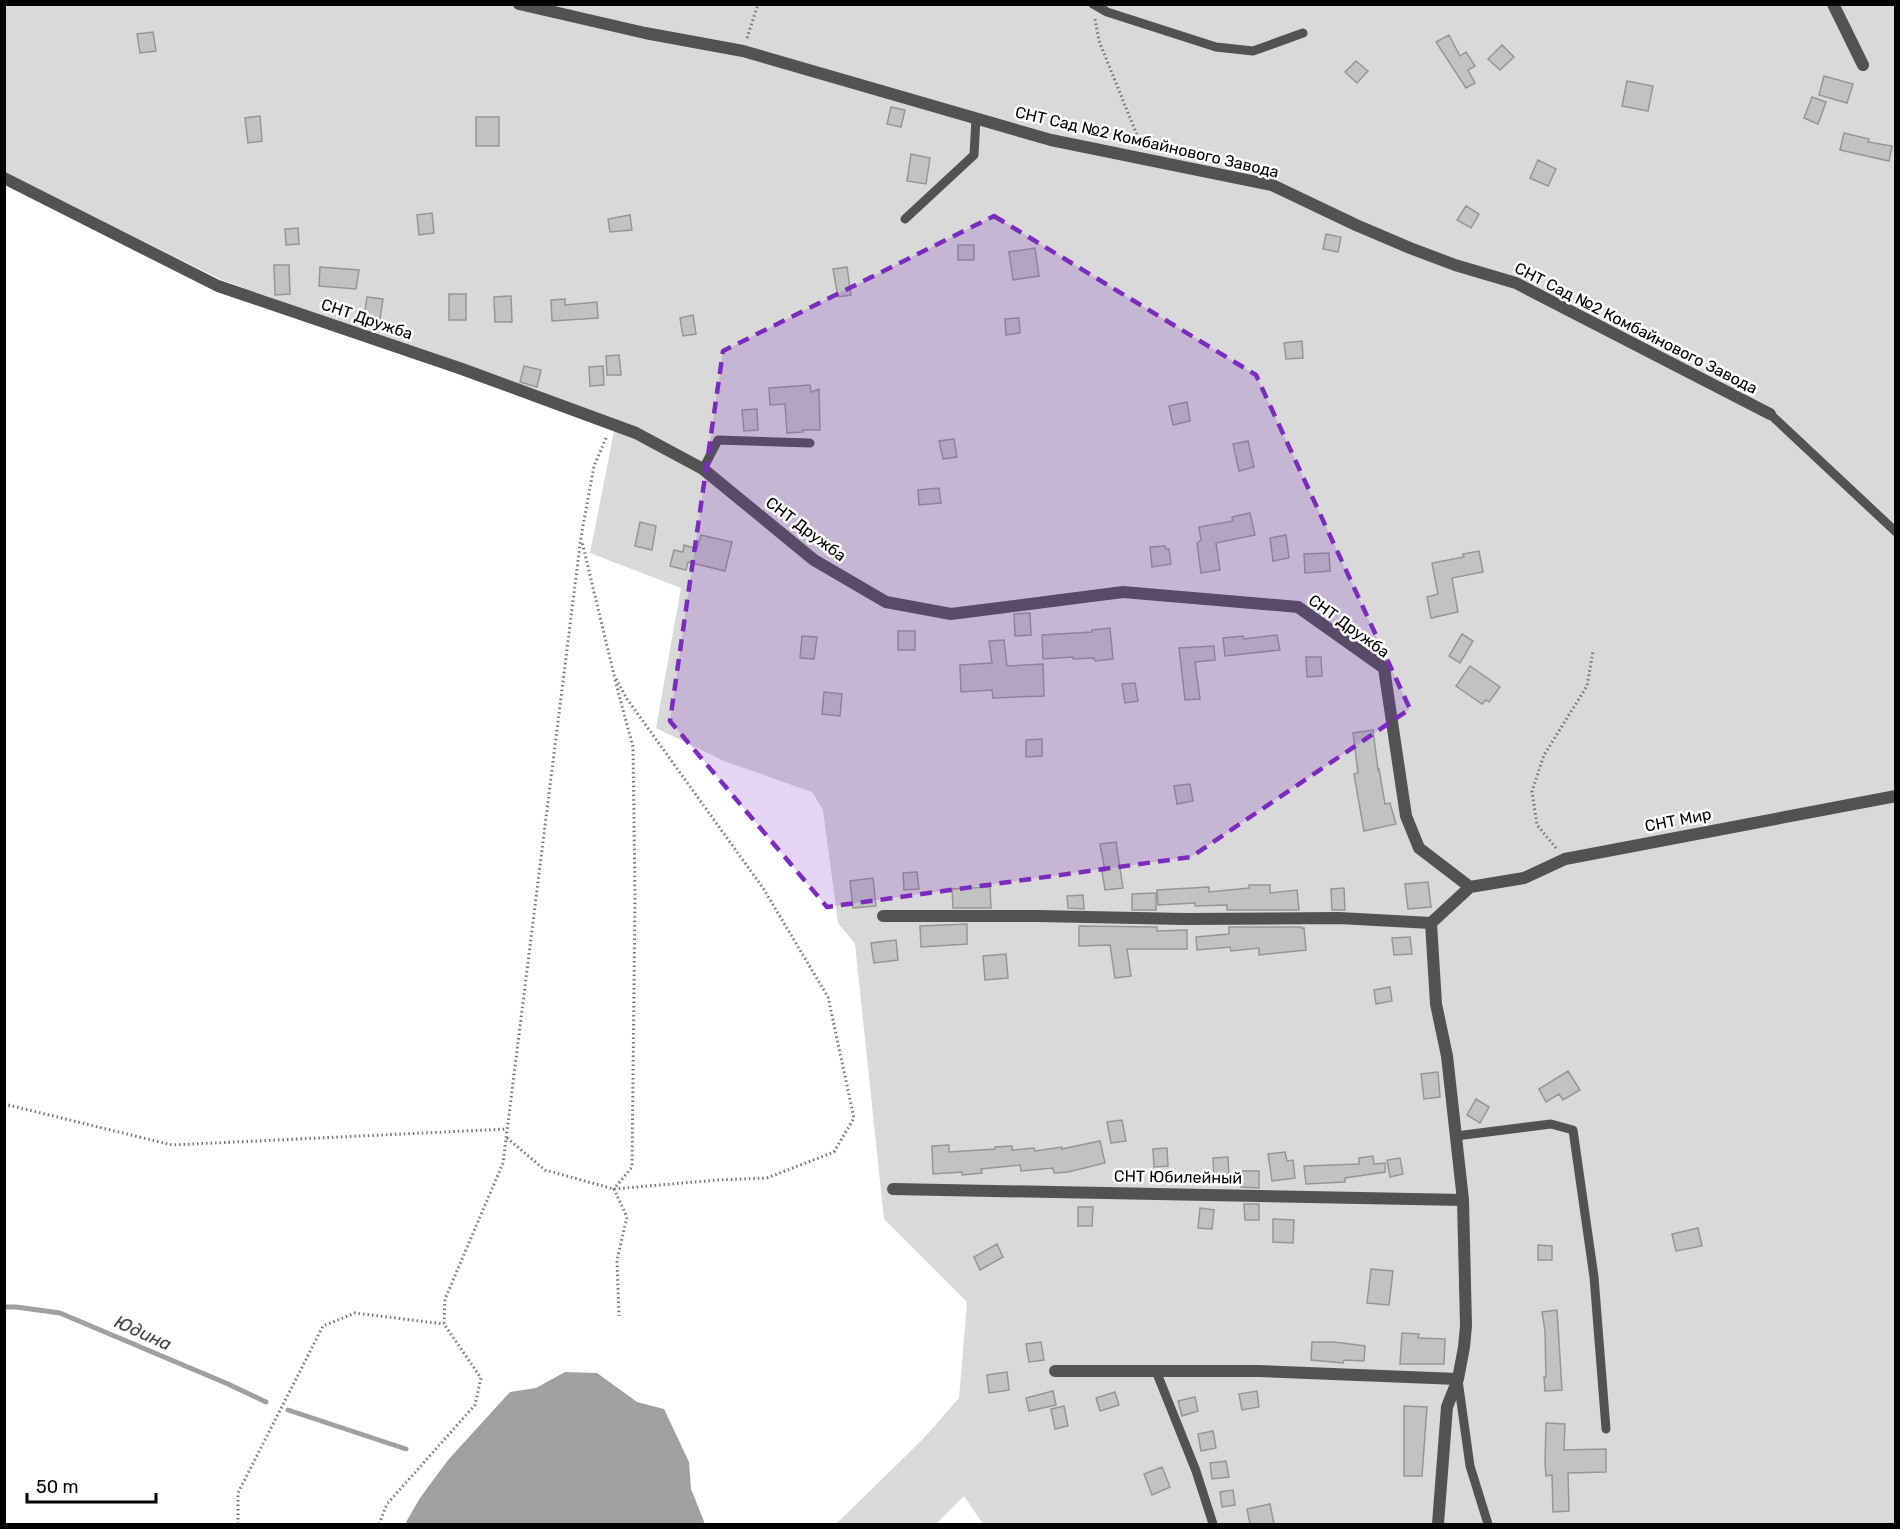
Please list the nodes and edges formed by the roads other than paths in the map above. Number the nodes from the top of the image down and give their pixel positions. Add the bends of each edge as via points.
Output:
1 (519, 4) edge
2 (1833, 4) edge
3 (1094, 9) edge
4 (1303, 33) dead end
5 (1863, 65) dead end
6 (976, 118) junction
7 (4, 178) edge
8 (905, 219) dead end
9 (1770, 414) joint
10 (810, 443) dead end
11 (703, 469) junction
12 (1896, 532) edge
13 (1896, 796) edge
14 (1470, 887) junction
15 (883, 916) dead end
16 (1431, 923) junction
17 (1456, 1136) junction
18 (893, 1190) dead end
19 (1462, 1200) junction
20 (1055, 1371) dead end
21 (1155, 1371) junction
22 (1458, 1379) junction
23 (1606, 1429) dead end
24 (1213, 1524) edge
25 (1438, 1524) edge
26 (1488, 1524) edge

1 - 6 street, СНТ Сад №2 Комбайнового Завода via 743,51
2 - 5 street
3 - 4 lane via 1216,47 1253,51
6 - 8 lane via 974,155
6 - 9 street, СНТ Сад №2 Комбайнового Завода via 1051,140 1272,185 1410,248 1516,283
7 - 11 street, СНТ Дружба via 218,286 613,424
9 - 12 lane
10 - 11 lane via 718,440
11 - 14 street, СНТ Дружба via 814,560 886,602 951,614 1123,592 1298,607 1384,668 1406,816 1419,848
13 - 14 street, СНТ Мир via 1565,859 1524,878
14 - 16 street
15 - 16 street via 1339,918
16 - 17 street via 1436,1004 1447,1056
17 - 19 street
17 - 23 lane via 1551,1124 1573,1130 1594,1277
18 - 19 street, СНТ Юбилейный
19 - 22 street via 1466,1326
20 - 21 street
21 - 22 street
21 - 24 lane
22 - 25 street via 1447,1407
22 - 26 lane via 1470,1466

